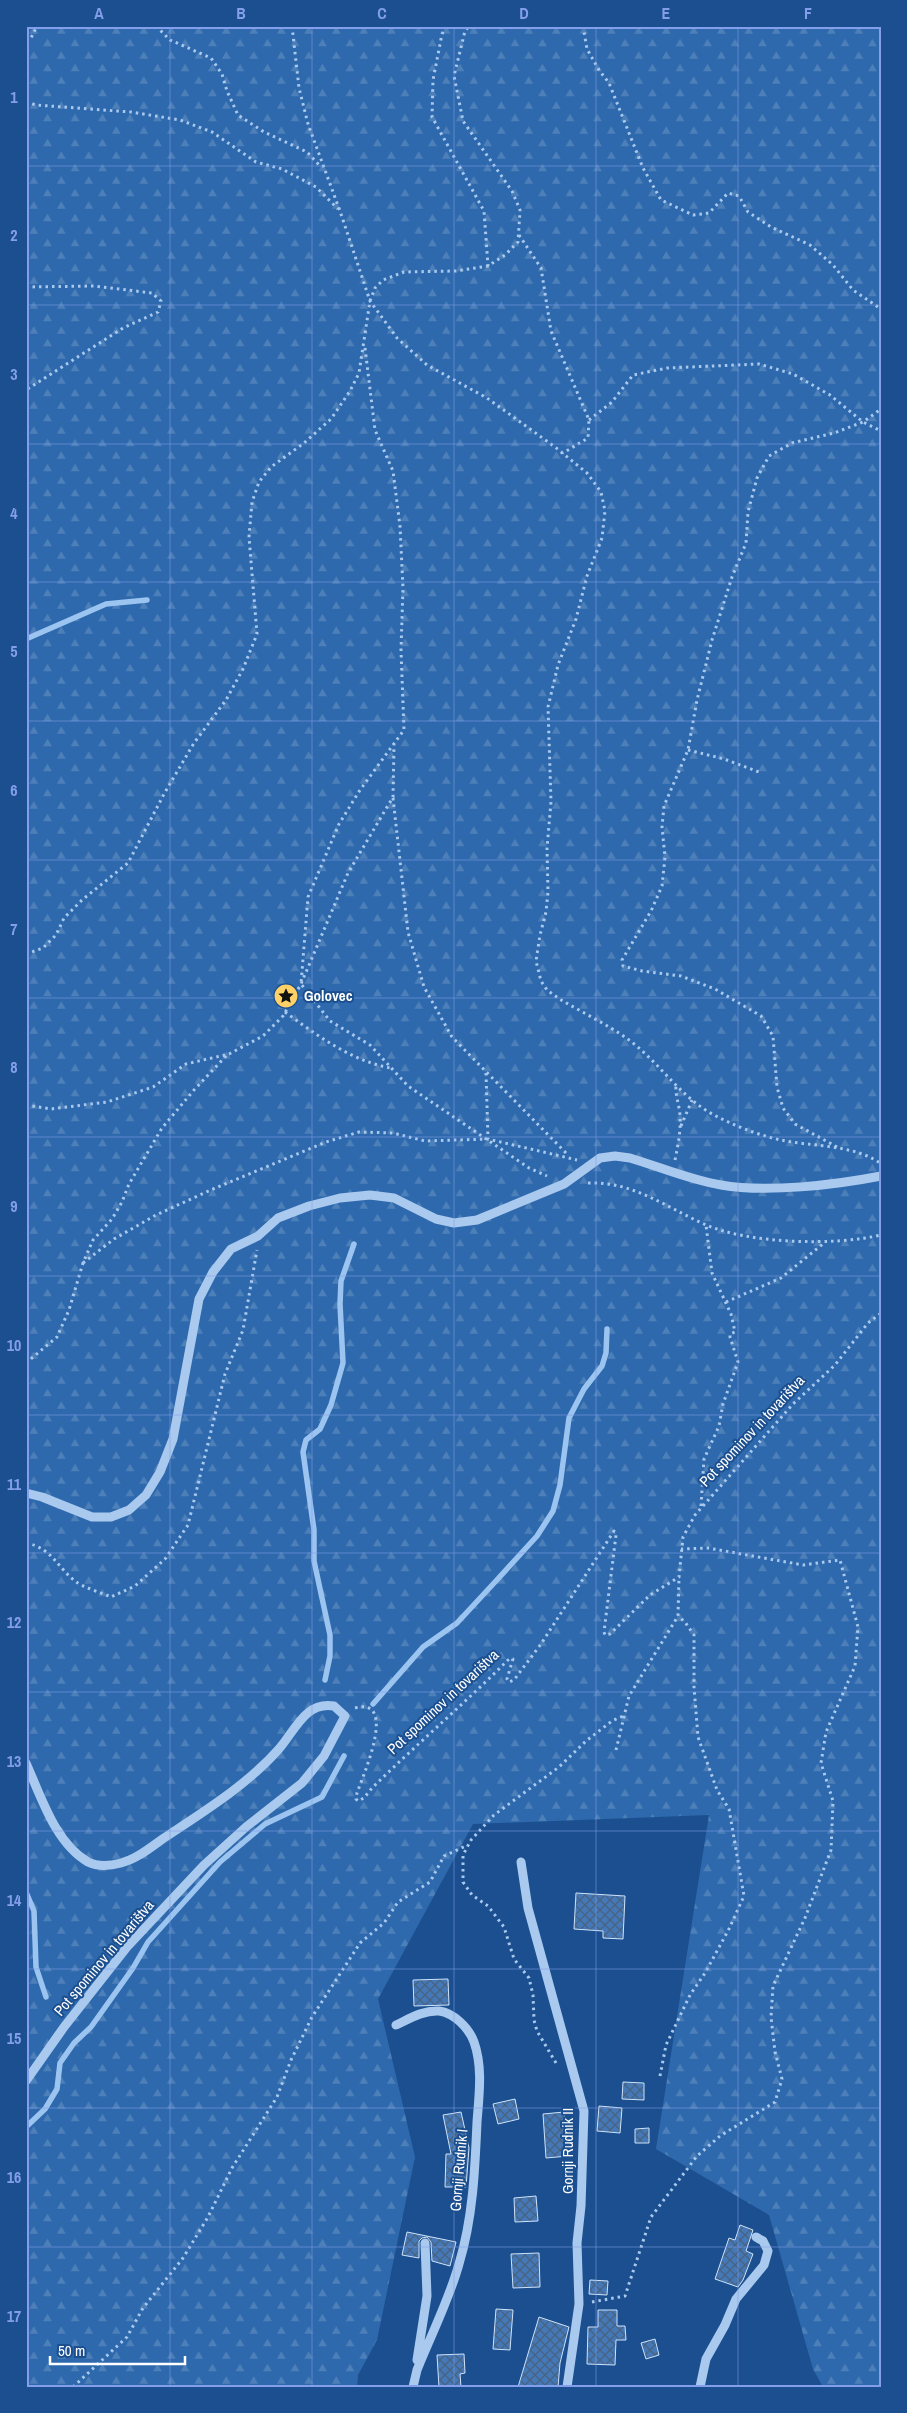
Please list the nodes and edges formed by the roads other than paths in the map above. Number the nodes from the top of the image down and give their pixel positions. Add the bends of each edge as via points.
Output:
1 (881, 1176) edge
2 (26, 1493) edge
3 (26, 1763) edge
4 (521, 1862) dead end
5 (396, 2025) dead end
6 (26, 2081) edge
7 (756, 2237) dead end
8 (425, 2243) dead end
9 (416, 2370) junction
10 (413, 2387) edge
11 (567, 2387) edge
12 (700, 2387) edge

1 - 2 street via 763,1188 722,1185 615,1156 600,1158 562,1185 476,1220 454,1223 436,1219 394,1198 370,1195 309,1206 278,1218 258,1236 231,1249 213,1272 199,1299 173,1439 160,1472 146,1495 129,1510 111,1517 92,1517 42,1496
3 - 6 street, Pot spominov in tovarištva via 64,1839 79,1856 103,1866 138,1856 197,1816 279,1749 307,1713 317,1706 334,1706 344,1716 324,1756 302,1783 246,1827 155,1916 109,1969
4 - 11 street, Gornji Rudnik II via 528,1908 584,2110 582,2206 577,2243 579,2304
5 - 9 street, Gornji Rudnik I via 419,2014 438,2011 455,2018 474,2041 479,2083 474,2176 467,2229 459,2265
7 - 12 street via 763,2241 768,2251 764,2265 736,2299 706,2359
8 - 9 street via 426,2296
9 - 10 street, Gornji Rudnik I

